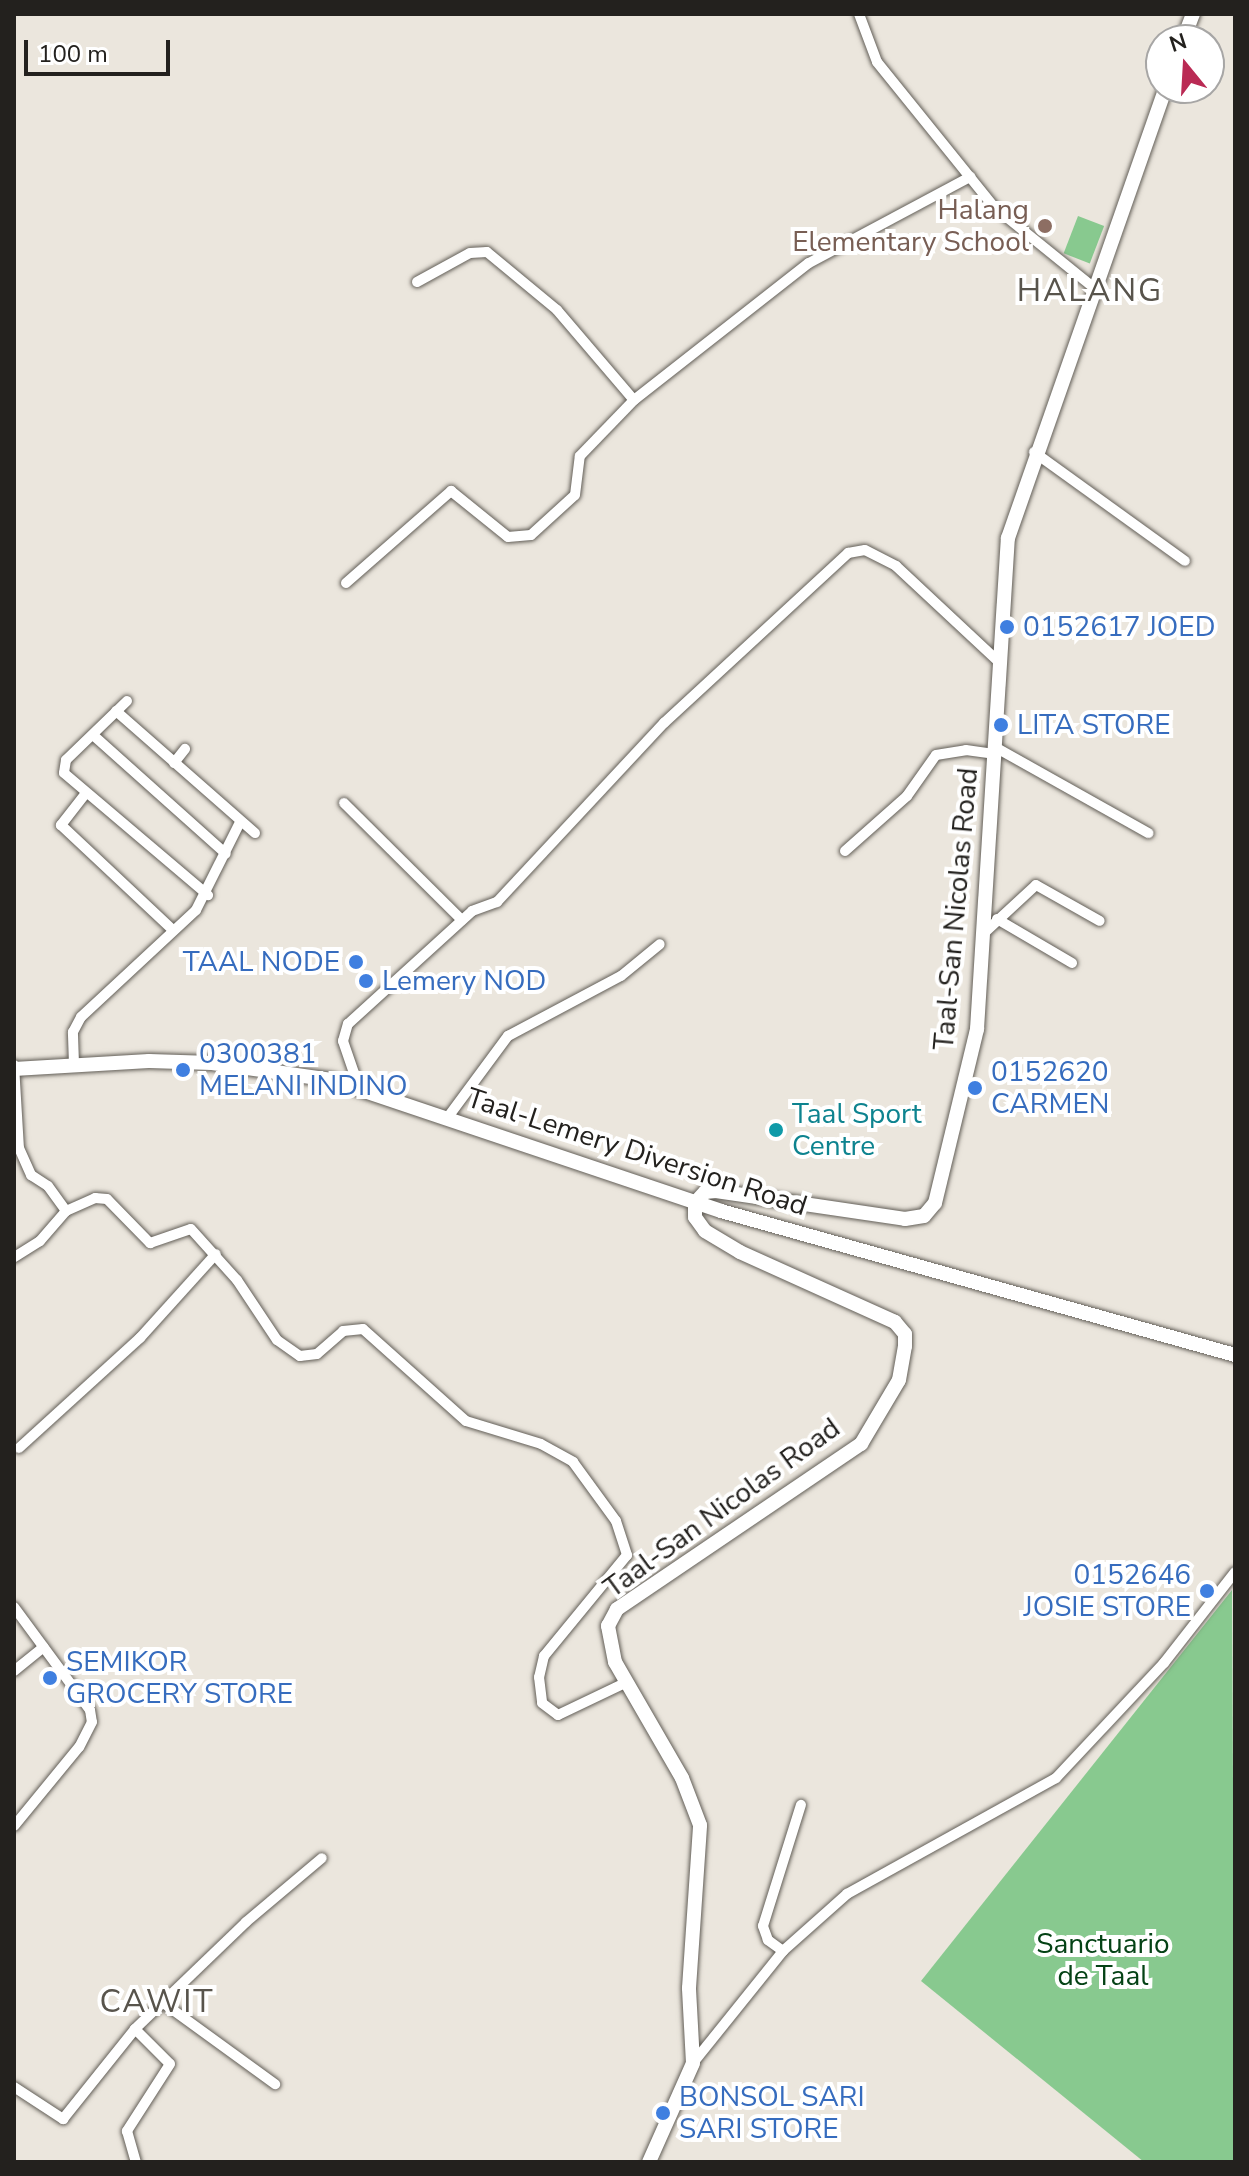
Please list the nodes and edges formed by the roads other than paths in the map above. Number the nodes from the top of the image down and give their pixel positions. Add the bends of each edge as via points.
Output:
1 (859, 14) edge
2 (1160, 104) edge
3 (970, 177) junction
4 (417, 282) dead end
5 (1093, 287) junction
6 (634, 400) junction
7 (1034, 452) junction
8 (1185, 561) dead end
9 (346, 583) dead end
10 (1000, 663) junction
11 (127, 701) dead end
12 (116, 711) junction
13 (93, 735) junction
14 (185, 749) dead end
15 (994, 751) junction
16 (174, 763) junction
17 (86, 793) junction
18 (344, 803) dead end
19 (240, 822) junction
20 (255, 833) dead end
21 (1148, 833) dead end
22 (845, 851) dead end
23 (226, 854) junction
24 (208, 895) junction
25 (997, 919) junction
26 (462, 920) junction
27 (1100, 921) dead end
28 (173, 930) junction
29 (982, 935) junction
30 (660, 944) dead end
31 (1072, 963) dead end
32 (74, 1064) junction
33 (15, 1068) edge
34 (352, 1086) junction
35 (448, 1117) junction
36 (695, 1203) junction
37 (66, 1211) junction
38 (216, 1254) junction
39 (14, 1257) edge
40 (1235, 1355) edge
41 (19, 1448) dead end
42 (1235, 1572) edge
43 (14, 1607) edge
44 (44, 1647) junction
45 (14, 1671) edge
46 (627, 1682) junction
47 (801, 1805) dead end
48 (14, 1826) edge
49 (322, 1858) dead end
50 (783, 1951) junction
51 (162, 2002) junction
52 (135, 2029) junction
53 (693, 2063) junction
54 (275, 2084) dead end
55 (14, 2087) edge
56 (136, 2162) edge
57 (649, 2162) edge

1 - 3 street via 877,62
2 - 5 main road, Taal-San Nicolas Road
3 - 5 street via 993,206
3 - 6 street via 809,263
4 - 6 street via 470,253 487,252 557,310
5 - 7 main road, Taal-San Nicolas Road
6 - 9 street via 580,456 575,495 531,535 508,537 451,491
7 - 8 street
7 - 10 main road, Taal-San Nicolas Road via 1008,538
10 - 15 main road, Taal-San Nicolas Road
10 - 26 street via 896,566 865,550 848,553 664,723 497,902
11 - 12 street
12 - 13 street
12 - 16 street
13 - 17 street via 63,769
13 - 23 street
14 - 16 street
15 - 21 street
15 - 22 street via 936,755 907,796
15 - 29 main road, Taal-San Nicolas Road
16 - 19 street
17 - 24 street
17 - 28 street via 61,825
18 - 26 street
19 - 20 street
19 - 23 street
23 - 24 street
24 - 28 street
25 - 27 street via 1036,885
25 - 29 street
25 - 31 street
26 - 34 street via 348,1024 343,1041 354,1073
28 - 32 street via 81,1017 73,1032
29 - 36 main road, Taal-San Nicolas Road via 977,1029 930,1211 905,1219 716,1191 705,1192
30 - 35 street via 621,976 508,1036
32 - 33 main road, Taal-Lemery Diversion Road
32 - 34 main road, Taal-Lemery Diversion Road via 247,1066
33 - 37 street via 19,1148 31,1175 48,1186
34 - 35 main road, Taal-Lemery Diversion Road
35 - 36 main road, Taal-Lemery Diversion Road
36 - 40 main road, Taal-Lemery Diversion Road
36 - 46 main road, Taal-San Nicolas Road via 695,1217 705,1231 895,1322 905,1334 905,1346 899,1380 861,1444 617,1609 608,1626 615,1662
37 - 38 street via 95,1198 107,1199 150,1243 191,1229
37 - 39 street via 40,1241
38 - 41 street via 140,1338
38 - 46 street via 277,1340 300,1356 317,1354 343,1331 363,1329 466,1421 541,1444 573,1462 616,1521 627,1555 544,1656 539,1677 542,1703 558,1715 573,1712
42 - 50 street via 1164,1663 1056,1778 847,1894
43 - 44 street
44 - 45 street
44 - 48 street via 90,1710 92,1722 79,1747
46 - 53 main road, Taal-San Nicolas Road via 682,1778 700,1825 689,1988
47 - 50 street via 763,1926 768,1940
49 - 51 street
50 - 53 street
51 - 52 street
51 - 54 street
52 - 55 street via 63,2119
52 - 56 street via 170,2064 127,2131
53 - 57 main road, Taal-San Nicolas Road

